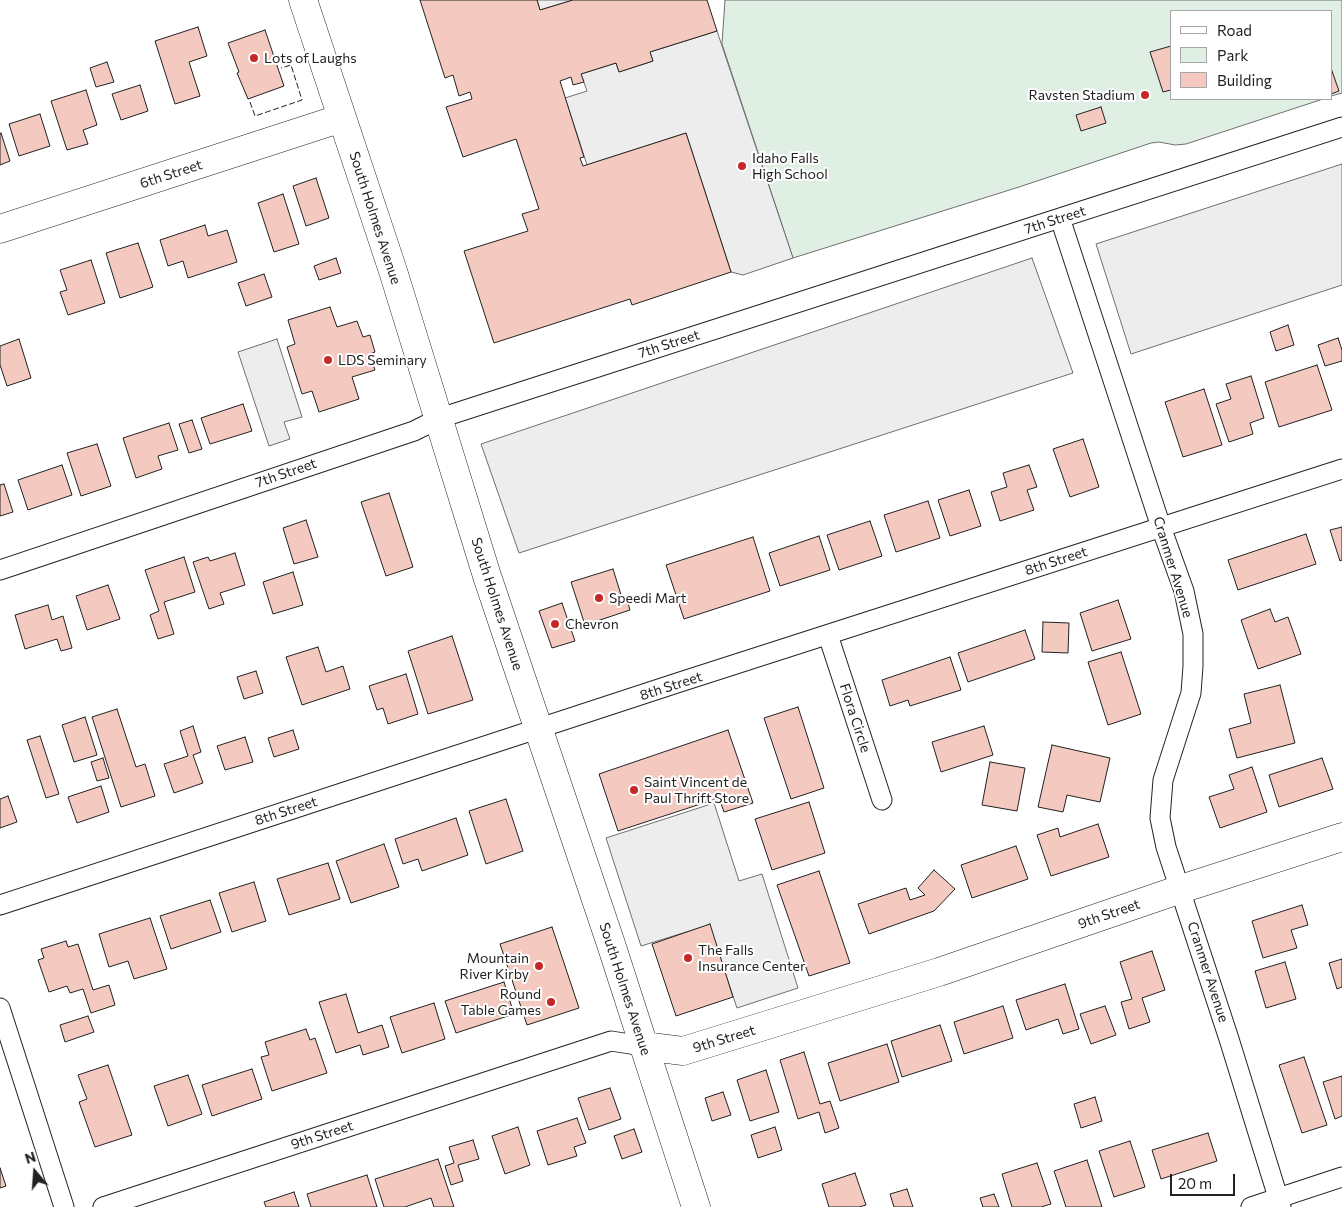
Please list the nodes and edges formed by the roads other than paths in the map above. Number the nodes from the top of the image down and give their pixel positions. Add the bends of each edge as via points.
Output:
1 (303, 0) edge
2 (342, 118) junction
3 (1342, 127) edge
4 (1060, 218) junction
5 (0, 229) edge
6 (440, 418) junction
7 (1342, 469) edge
8 (1161, 527) junction
9 (0, 570) edge
10 (828, 635) junction
11 (538, 729) junction
12 (882, 800) dead end
13 (1342, 837) edge
14 (1181, 889) junction
15 (0, 905) edge
16 (0, 1008) edge
17 (643, 1046) junction
18 (1342, 1177) edge
19 (1279, 1203) edge
20 (64, 1207) edge
21 (103, 1207) edge
22 (696, 1207) edge
23 (1251, 1207) edge

1 - 2 main road, South Holmes Avenue
2 - 5 main road, 6th Street
2 - 6 main road, South Holmes Avenue
3 - 4 street, 7th Street
4 - 6 street, 7th Street
4 - 8 street, Cranmer Avenue
6 - 9 street, 7th Street via 414,431
6 - 11 main road, South Holmes Avenue via 487,576
7 - 8 street, 8th Street
8 - 10 street, 8th Street
8 - 14 street, Cranmer Avenue via 1184,592 1193,634 1191,693 1163,780 1160,818
10 - 11 street, 8th Street
10 - 12 street, Flora Circle
11 - 15 street, 8th Street
11 - 17 main road, South Holmes Avenue
13 - 14 main road, 9th Street
14 - 17 main road, 9th Street via 939,972 683,1051
14 - 19 street, Cranmer Avenue
16 - 20 street
17 - 21 street, 9th Street via 611,1041
17 - 22 main road, South Holmes Avenue
18 - 19 street
19 - 23 street

